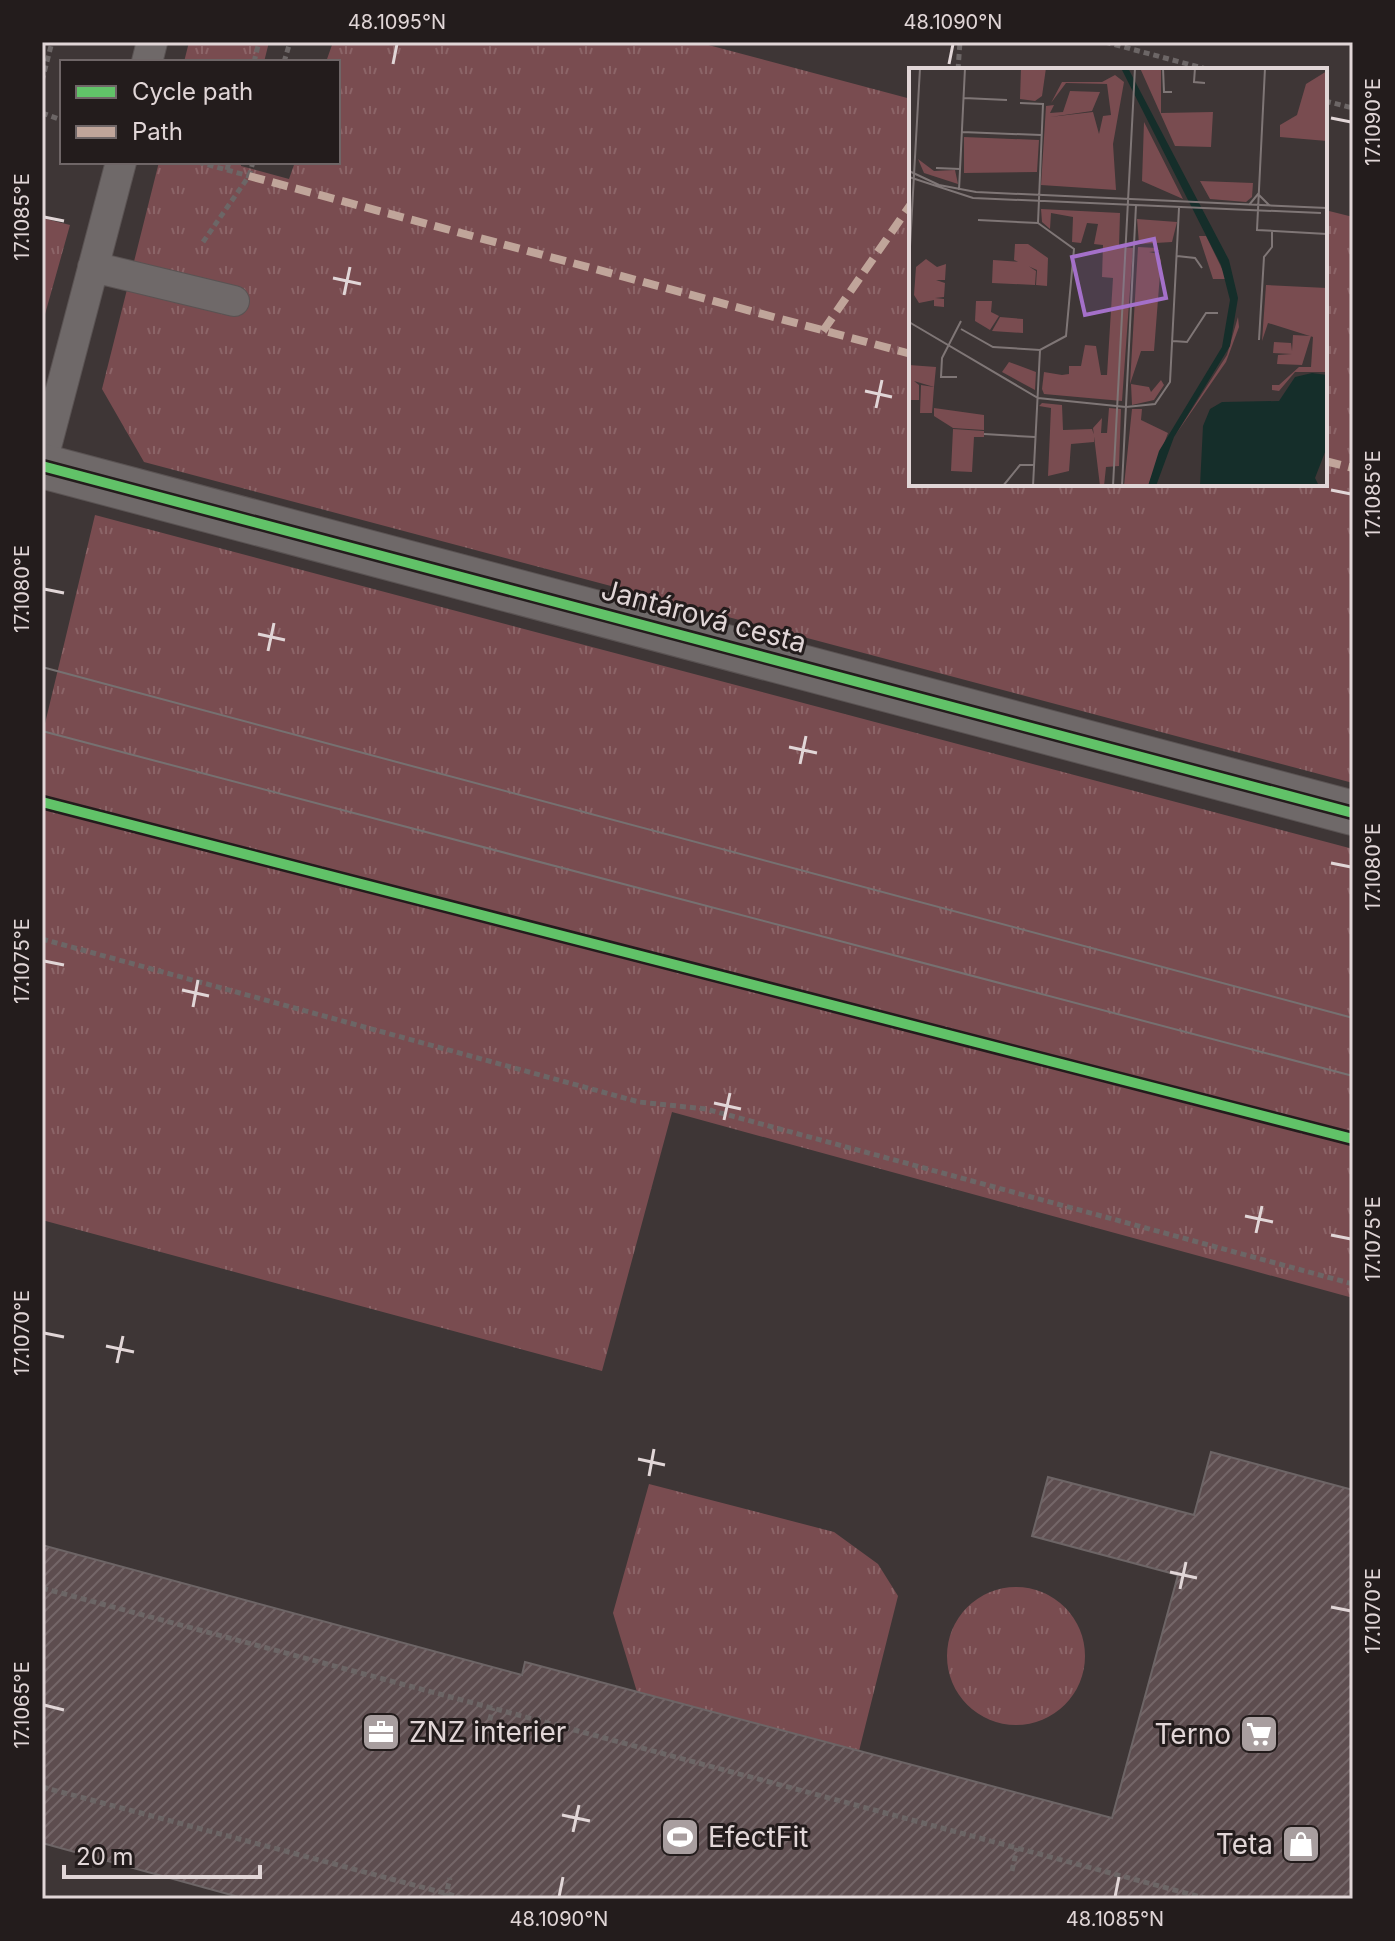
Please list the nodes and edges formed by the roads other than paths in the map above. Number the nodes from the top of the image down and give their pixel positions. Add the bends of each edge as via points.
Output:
1 (120, 164) edge
2 (93, 267) junction
3 (234, 301) dead end
4 (42, 464) edge
5 (1353, 813) edge

1 - 2 lane
2 - 3 lane
2 - 4 lane
4 - 5 street, Jantárová cesta

